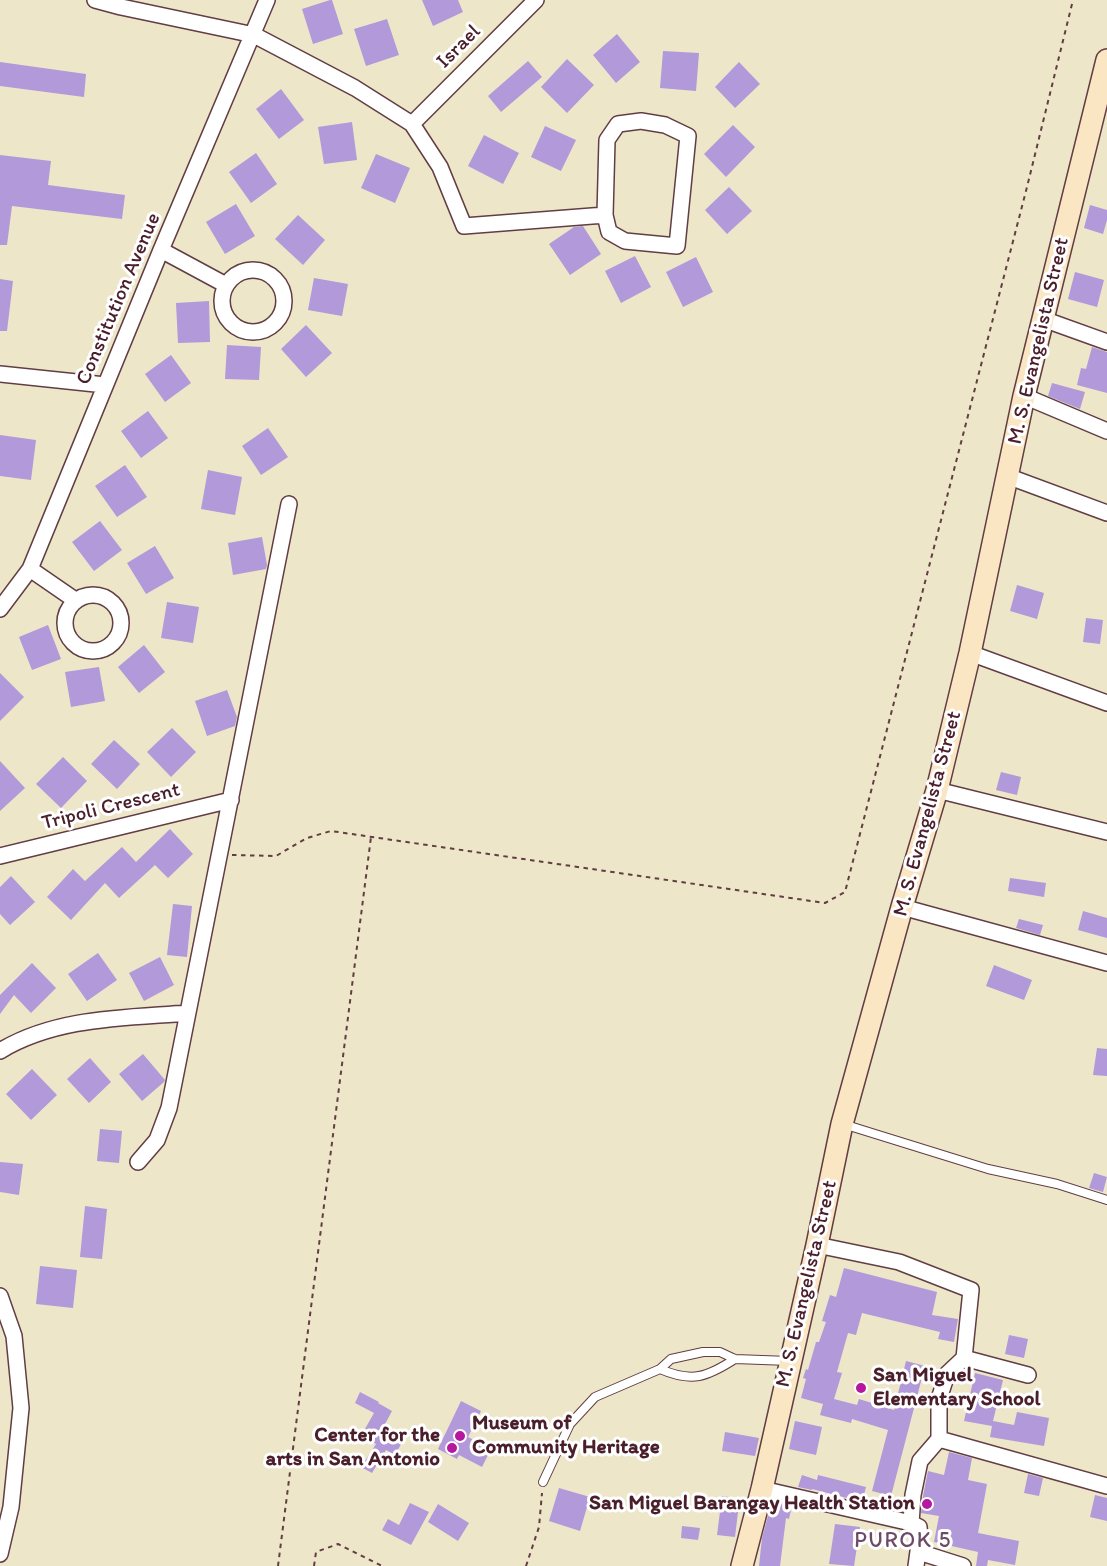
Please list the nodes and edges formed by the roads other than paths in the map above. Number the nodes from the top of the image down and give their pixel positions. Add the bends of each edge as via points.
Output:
1 (96, 0) edge
2 (267, 0) edge
3 (536, 0) edge
4 (254, 35) junction
5 (1107, 60) edge
6 (412, 124) junction
7 (604, 215) junction
8 (161, 250) junction
9 (226, 285) junction
10 (1043, 319) junction
11 (1107, 342) edge
12 (0, 374) edge
13 (105, 385) junction
14 (1024, 396) junction
15 (1107, 431) edge
16 (1007, 476) junction
17 (289, 504) dead end
18 (1107, 513) edge
19 (30, 569) junction
20 (75, 600) dead end
21 (0, 609) edge
22 (970, 653) junction
23 (1107, 703) edge
24 (937, 790) junction
25 (231, 800) junction
26 (1107, 832) edge
27 (0, 856) edge
28 (902, 907) junction
29 (1107, 963) edge
30 (188, 1013) junction
31 (0, 1051) edge
32 (842, 1124) junction
33 (138, 1162) dead end
34 (1107, 1200) edge
35 (817, 1245) junction
36 (0, 1296) edge
37 (7, 1337) edge
38 (964, 1358) junction
39 (735, 1359) junction
40 (790, 1361) junction
41 (660, 1369) junction
42 (1029, 1375) dead end
43 (939, 1439) junction
44 (543, 1482) road end
45 (1107, 1486) edge
46 (762, 1489) junction
47 (911, 1523) junction
48 (0, 1554) edge
49 (917, 1559) edge
50 (742, 1566) edge
51 (963, 1566) edge

1 - 4 street
2 - 4 street, Constitution Avenue
3 - 6 street, Israel
4 - 6 street via 355,88
4 - 8 street, Constitution Avenue
5 - 10 street, M. S. Evangelista Street
6 - 7 street via 440,167 464,226
7 - 7 street via 609,232 624,241 677,246 688,136 665,125 618,124 607,140
8 - 9 street
8 - 13 street, Constitution Avenue
9 - 9 street via 243,271 262,270 272,275 284,292 281,318 263,332 250,333 235,327 222,303
10 - 11 street
10 - 14 street, M. S. Evangelista Street
12 - 13 street
13 - 19 street, Constitution Avenue
14 - 15 street
14 - 16 street, M. S. Evangelista Street
16 - 18 street
16 - 22 street, M. S. Evangelista Street
17 - 25 street
19 - 20 street
19 - 21 street, Constitution Avenue
22 - 23 street
22 - 24 street, M. S. Evangelista Street
24 - 26 street
24 - 28 street, M. S. Evangelista Street
25 - 27 street, Tripoli Crescent
25 - 30 street
28 - 29 street
28 - 32 street, M. S. Evangelista Street
30 - 31 street via 87,1021 54,1028
30 - 33 street via 169,1108 157,1140
32 - 34 lane via 988,1169
32 - 35 street, M. S. Evangelista Street
35 - 38 street via 899,1262 971,1290
35 - 40 street, M. S. Evangelista Street
36 - 37 street
37 - 48 street via 21,1408 11,1507
38 - 42 street
38 - 43 street via 947,1374 939,1399
39 - 40 lane
39 - 41 lane via 705,1376 676,1376
39 - 41 lane via 720,1352 703,1352 671,1359
40 - 46 street, M. S. Evangelista Street
41 - 44 lane via 595,1397 570,1424
43 - 45 street
43 - 47 street via 920,1461
46 - 47 street
46 - 50 street, M. S. Evangelista Street
47 - 49 street via 919,1527
49 - 51 street

